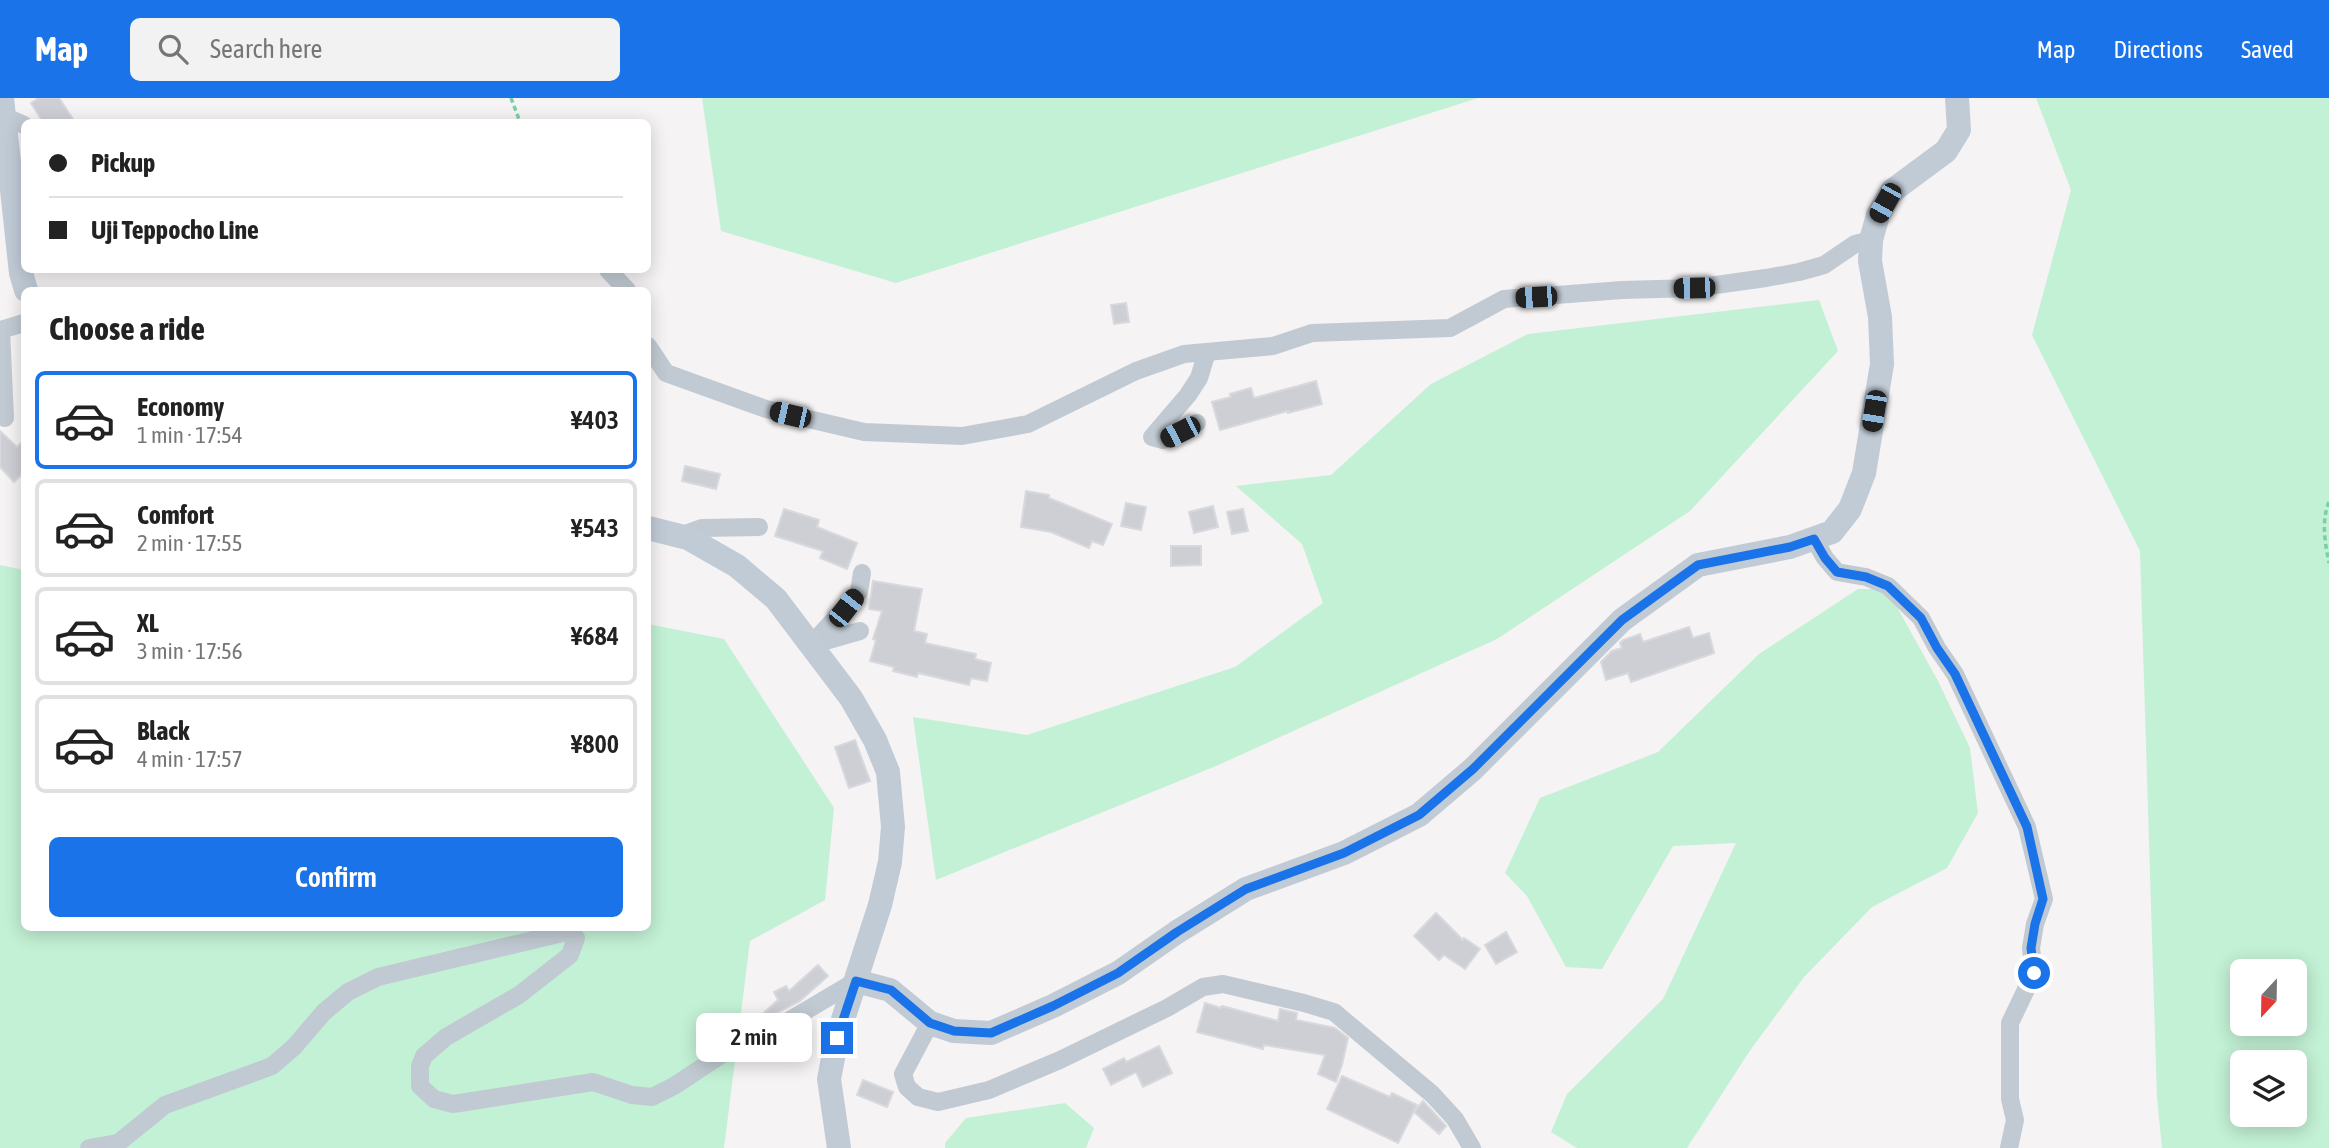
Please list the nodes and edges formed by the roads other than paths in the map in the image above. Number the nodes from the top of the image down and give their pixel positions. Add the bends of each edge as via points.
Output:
1 (1957, 98) edge
2 (10, 113) edge
3 (1871, 240) junction
4 (21, 273) edge
5 (611, 273) edge
6 (624, 287) edge
7 (21, 324) edge
8 (1, 330) edge
9 (651, 350) edge
10 (1206, 352) junction
11 (5, 418) dead end
12 (1197, 423) dead end
13 (759, 527) dead end
14 (651, 529) edge
15 (680, 536) junction
16 (1814, 539) junction
17 (862, 573) dead end
18 (860, 631) dead end
19 (811, 645) junction
20 (856, 981) junction
21 (930, 1023) junction
22 (89, 1148) edge
23 (839, 1148) edge
24 (1472, 1148) edge
25 (2010, 1148) edge

1 - 3 main road via 1959,131 1946,151 1892,191
2 - 4 main road
3 - 10 street via 1855,244 1824,265 1766,278 1694,288 1504,299 1450,328 1312,333 1273,346
3 - 16 main road via 1882,364 1864,472 1850,509 1832,532
5 - 6 street
7 - 8 street
8 - 11 street
9 - 10 street via 666,373 766,409 864,432 962,436 1028,424 1136,371 1184,354
10 - 12 street via 1199,378 1152,437 1163,440
13 - 15 street via 702,527
14 - 15 main road
15 - 19 main road via 737,566 776,599
16 - 21 main road via 1698,565 1622,620 1473,769 1419,815 1344,853 1246,889 1118,973 991,1033 954,1031
16 - 25 street via 1837,572 1888,586 1921,618 1955,674 2027,827 2043,899 2031,948 2034,973 2010,1023 2010,1099 2015,1121
17 - 19 street via 859,592
18 - 19 street
19 - 20 main road via 851,698 875,740 888,772 892,800 890,862
20 - 21 main road via 891,990
20 - 22 street via 763,1036 742,1041 652,1097 593,1082 453,1104 434,1099 420,1086 424,1056 446,1037 519,995 570,955 576,938 567,932 542,936 378,977 348,992 324,1012 272,1066 165,1105 118,1143
20 - 23 main road via 828,1079
21 - 24 street via 903,1074 907,1087 918,1097 938,1102 1011,1082 1203,987 1223,984 1290,999 1334,1012 1432,1094 1455,1119

